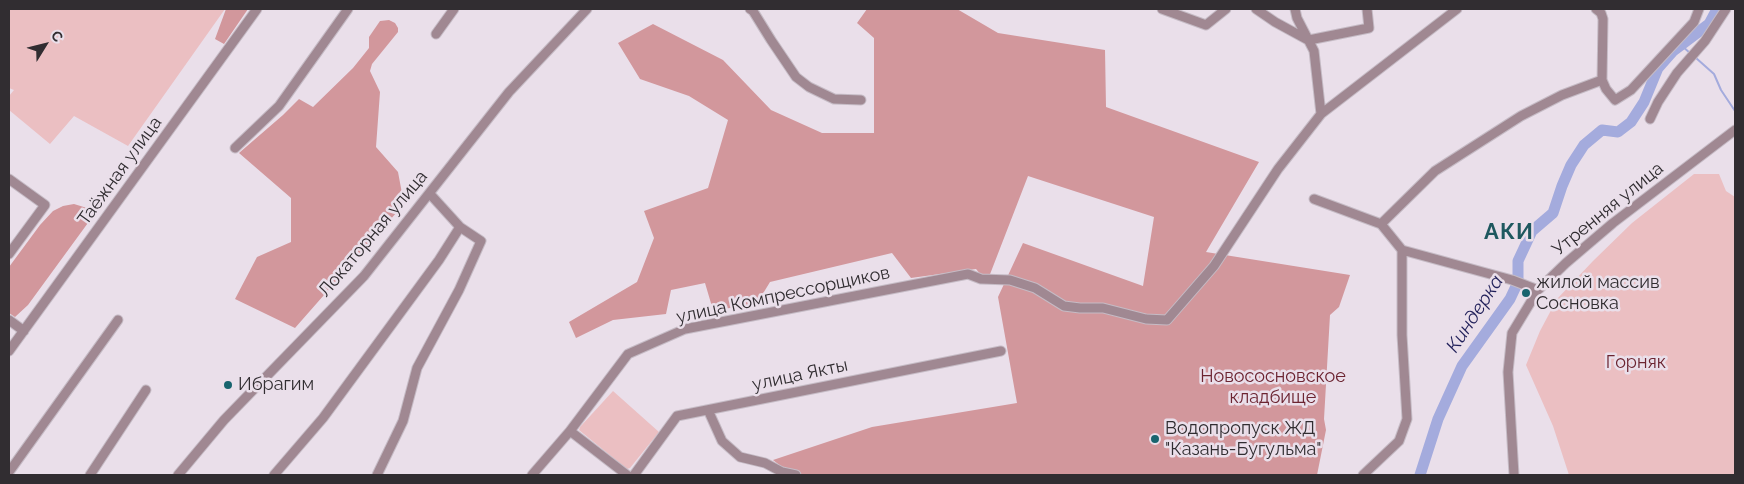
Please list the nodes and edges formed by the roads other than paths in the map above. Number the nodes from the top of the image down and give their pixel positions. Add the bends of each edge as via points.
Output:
1 (257, 9) edge
2 (348, 9) edge
3 (454, 9) edge
4 (587, 9) edge
5 (750, 9) edge
6 (1162, 9) edge
7 (1226, 9) edge
8 (1256, 9) edge
9 (1295, 9) edge
10 (1367, 9) edge
11 (1457, 9) edge
12 (1596, 9) edge
13 (1699, 9) edge
14 (1726, 9) edge
15 (436, 34) dead end
16 (1308, 40) junction
17 (1602, 80) junction
18 (861, 100) dead end
19 (1321, 114) junction
20 (1650, 119) dead end
21 (1735, 130) edge
22 (235, 148) dead end
23 (9, 179) edge
24 (430, 194) junction
25 (1314, 199) dead end
26 (1381, 224) junction
27 (460, 227) junction
28 (1402, 250) junction
29 (9, 254) edge
30 (1538, 290) junction
31 (9, 320) edge
32 (118, 320) dead end
33 (24, 331) junction
34 (1001, 351) dead end
35 (9, 352) edge
36 (146, 390) dead end
37 (708, 410) junction
38 (570, 431) junction
39 (9, 472) edge
40 (90, 475) edge
41 (178, 475) edge
42 (274, 475) edge
43 (377, 475) edge
44 (532, 475) edge
45 (627, 475) edge
46 (634, 475) edge
47 (796, 475) edge
48 (1363, 475) edge
49 (1514, 475) edge

1 - 33 street, Таёжная улица
2 - 22 street via 279,106
3 - 15 street
4 - 24 street, Локаторная улица via 509,92
5 - 18 street via 796,77 834,99
6 - 7 street via 1206,25
8 - 16 street
9 - 16 street
10 - 16 street via 1369,28
11 - 19 street
12 - 17 street via 1603,19
13 - 17 street via 1694,22 1631,90 1615,100
14 - 20 street via 1705,41 1677,73
16 - 19 street via 1314,51
17 - 26 street via 1529,112 1435,171
19 - 38 street, улица Компрессорщиков via 1278,169 1214,266 1167,320 1146,319 1104,308 1064,306 1035,288 1010,280 981,279 968,274 685,329 628,354
21 - 30 street, Утренняя улица via 1613,223
23 - 29 street via 44,205
24 - 27 street
24 - 41 street, Локаторная улица via 364,276 224,420
25 - 26 street
26 - 28 street
27 - 42 street via 323,418
27 - 43 street via 481,241 417,368 403,421
28 - 30 street
28 - 48 street via 1402,335 1407,419 1399,441
30 - 49 street, Утренняя улица via 1512,333 1508,372
31 - 33 street
32 - 39 street
33 - 35 street, Таёжная улица
34 - 37 street, улица Якты
36 - 40 street
37 - 46 street, улица Якты via 677,416
37 - 47 street via 722,441 740,457
38 - 44 street, улица Компрессорщиков
38 - 45 street

